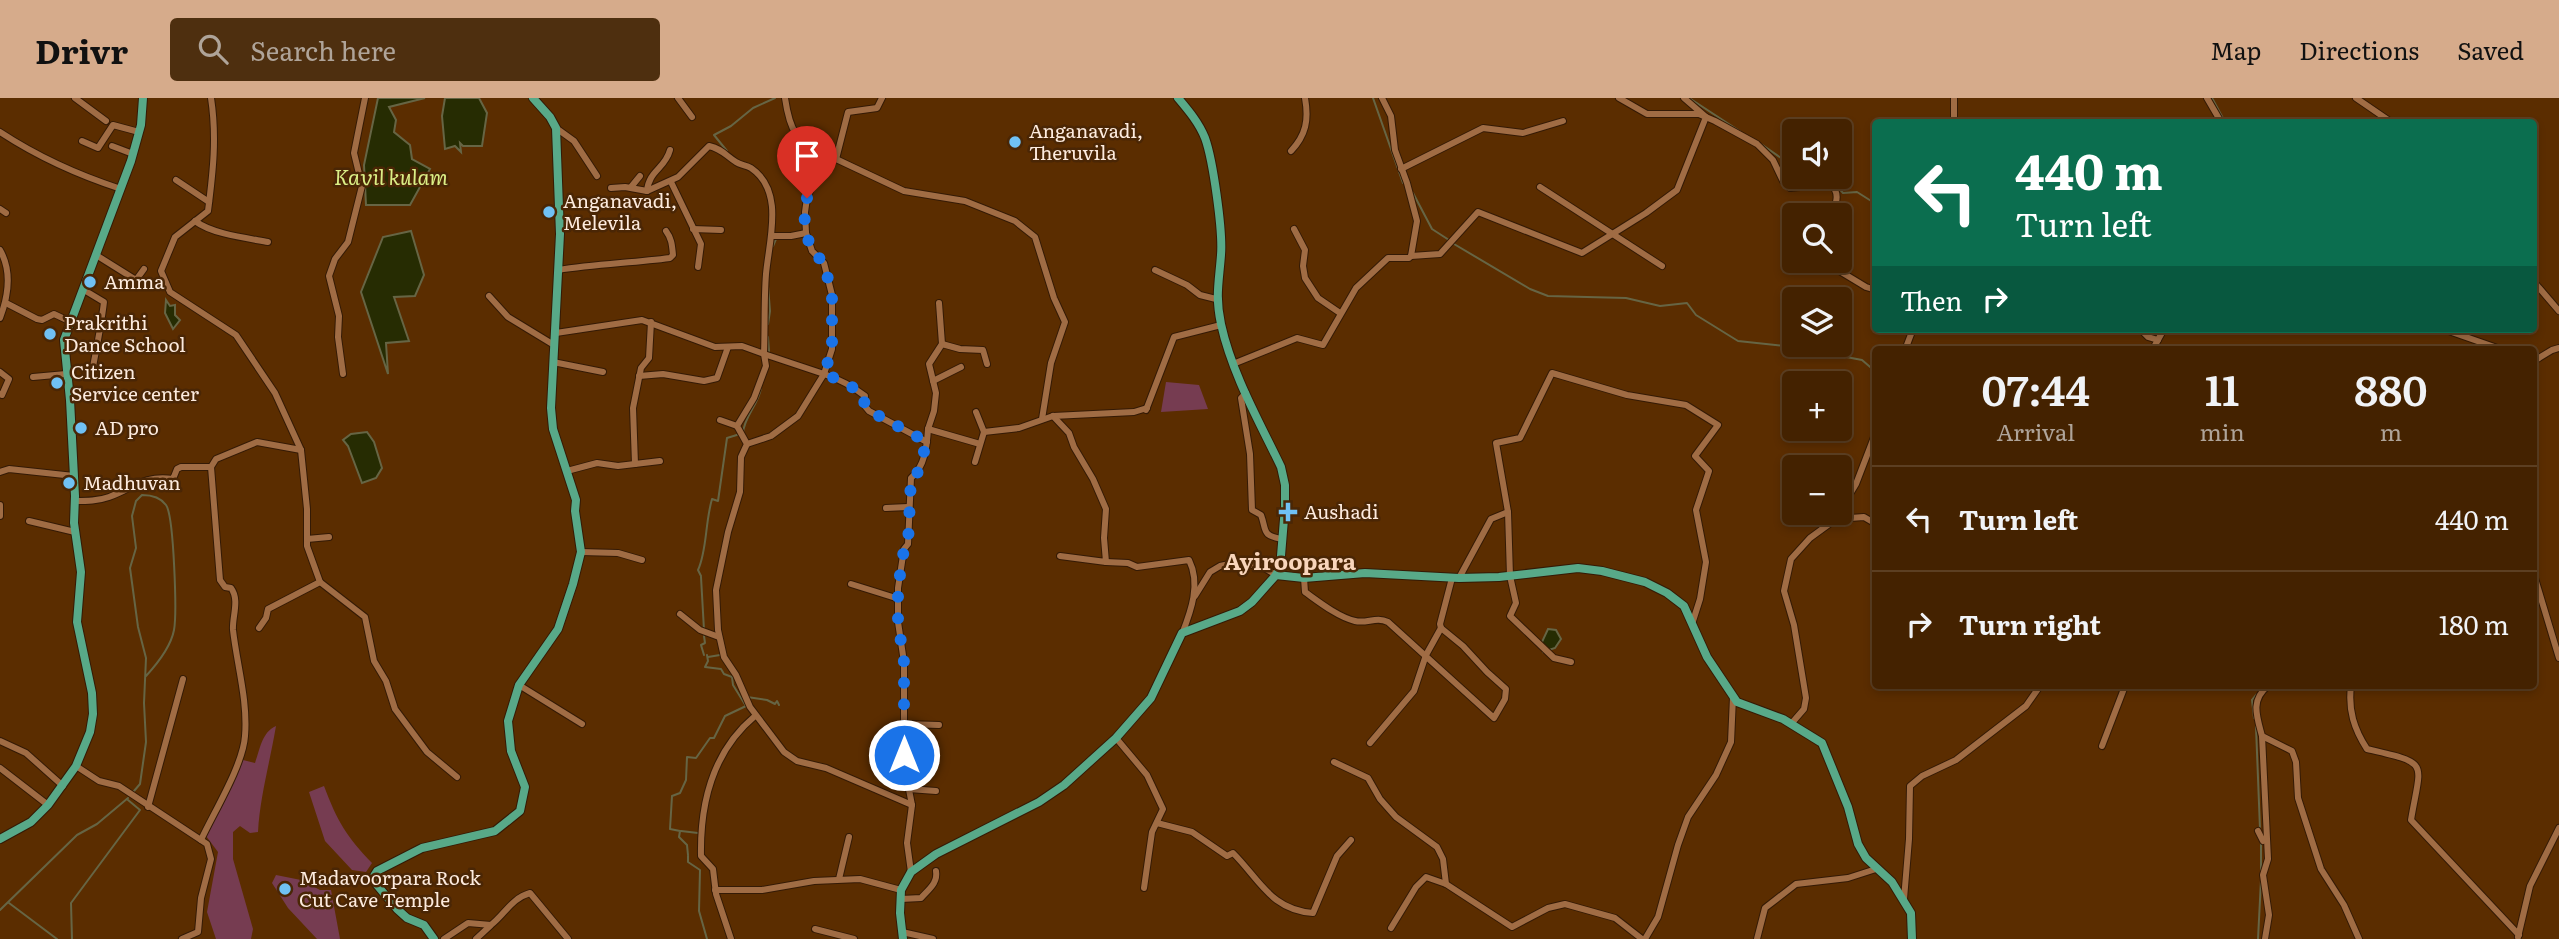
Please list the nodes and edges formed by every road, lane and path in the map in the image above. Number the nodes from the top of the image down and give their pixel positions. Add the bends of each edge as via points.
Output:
1 (75, 98) edge
2 (143, 98) edge
3 (211, 98) edge
4 (365, 98) edge
5 (533, 98) edge
6 (678, 98) edge
7 (785, 98) edge
8 (882, 98) edge
9 (1178, 98) edge
10 (1305, 98) edge
11 (1382, 98) edge
12 (1619, 98) edge
13 (1684, 98) edge
14 (1954, 98) edge
15 (2207, 98) edge
16 (2356, 98) edge
17 (692, 117) dead end
18 (1706, 117) junction
19 (1954, 119) edge
20 (2219, 119) edge
21 (2387, 119) edge
22 (106, 121) dead end
23 (1563, 121) dead end
24 (556, 128) junction
25 (0, 132) edge
26 (139, 132) junction
27 (82, 141) dead end
28 (112, 146) dead end
29 (670, 150) dead end
30 (1291, 151) dead end
31 (133, 154) junction
32 (836, 159) junction
33 (823, 161) junction
34 (1401, 169) junction
35 (597, 176) dead end
36 (640, 176) dead end
37 (176, 180) dead end
38 (671, 182) junction
39 (631, 187) junction
40 (1540, 187) dead end
41 (611, 188) dead end
42 (121, 189) junction
43 (647, 191) junction
44 (209, 202) junction
45 (1836, 203) edge
46 (195, 221) junction
47 (693, 229) junction
48 (1294, 229) dead end
49 (721, 230) dead end
50 (666, 232) dead end
51 (806, 233) junction
52 (1611, 235) junction
53 (772, 236) junction
54 (268, 242) dead end
55 (0, 250) edge
56 (96, 255) junction
57 (1411, 256) junction
58 (1662, 266) dead end
59 (698, 267) dead end
60 (144, 270) dead end
61 (558, 270) junction
62 (1155, 270) dead end
63 (1843, 273) edge
64 (2537, 285) edge
65 (84, 289) junction
66 (1872, 289) edge
67 (489, 296) dead end
68 (1216, 299) junction
69 (6, 303) junction
70 (939, 303) dead end
71 (2559, 311) edge
72 (1340, 313) junction
73 (0, 318) edge
74 (71, 322) junction
75 (651, 322) junction
76 (1221, 325) junction
77 (556, 332) junction
78 (2144, 333) edge
79 (2162, 333) edge
80 (2454, 333) edge
81 (2158, 340) junction
82 (943, 344) junction
83 (554, 345) junction
84 (728, 346) junction
85 (2155, 346) edge
86 (2492, 346) edge
87 (2559, 348) edge
88 (764, 354) junction
89 (2537, 359) edge
90 (553, 362) junction
91 (987, 364) dead end
92 (1233, 364) junction
93 (961, 368) dead end
94 (0, 372) edge
95 (603, 372) dead end
96 (66, 374) junction
97 (343, 374) dead end
98 (824, 374) junction
99 (639, 376) junction
100 (33, 377) dead end
101 (92, 377) dead end
102 (933, 381) junction
103 (1246, 393) junction
104 (0, 394) edge
105 (976, 412) dead end
106 (1053, 416) junction
107 (1042, 419) junction
108 (720, 420) dead end
109 (737, 426) junction
110 (928, 429) junction
111 (984, 432) junction
112 (927, 442) junction
113 (1872, 442) edge
114 (747, 444) junction
115 (980, 444) junction
116 (301, 450) junction
117 (660, 461) dead end
118 (975, 462) dead end
119 (635, 464) junction
120 (211, 467) junction
121 (567, 471) junction
122 (0, 472) edge
123 (74, 476) junction
124 (1852, 491) edge
125 (75, 501) junction
126 (0, 505) edge
127 (908, 507) junction
128 (886, 508) dead end
129 (1508, 512) junction
130 (0, 516) edge
131 (1852, 516) edge
132 (29, 521) dead end
133 (1872, 522) edge
134 (1826, 525) edge
135 (75, 531) junction
136 (329, 537) dead end
137 (307, 539) junction
138 (1282, 540) junction
139 (580, 552) junction
140 (1060, 556) dead end
141 (642, 560) dead end
142 (1106, 562) junction
143 (1276, 576) junction
144 (1510, 576) junction
145 (1304, 578) junction
146 (1456, 578) junction
147 (320, 582) junction
148 (850, 584) dead end
149 (2537, 585) edge
150 (1194, 597) junction
151 (899, 599) junction
152 (680, 614) dead end
153 (1693, 621) junction
154 (259, 628) dead end
155 (1441, 628) junction
156 (1182, 634) junction
157 (719, 637) junction
158 (1426, 656) junction
159 (2559, 658) edge
160 (1571, 662) dead end
161 (183, 679) dead end
162 (519, 685) junction
163 (2038, 689) edge
164 (2124, 689) edge
165 (2256, 689) edge
166 (2264, 689) edge
167 (2351, 689) edge
168 (2260, 692) junction
169 (1733, 697) junction
170 (755, 716) junction
171 (1793, 720) junction
172 (582, 723) dead end
173 (904, 724) junction
174 (939, 725) dead end
175 (2262, 736) junction
176 (1116, 738) junction
177 (0, 741) edge
178 (1370, 743) dead end
179 (2102, 746) dead end
180 (1334, 762) dead end
181 (76, 766) junction
182 (0, 768) edge
183 (457, 777) dead end
184 (63, 786) junction
185 (909, 789) junction
186 (936, 791) dead end
187 (48, 804) junction
188 (912, 805) junction
189 (148, 807) junction
190 (1157, 823) junction
191 (2559, 828) edge
192 (2258, 831) dead end
193 (849, 836) dead end
194 (0, 839) edge
195 (201, 840) junction
196 (1351, 840) dead end
197 (2263, 841) dead end
198 (1876, 869) junction
199 (936, 871) dead end
200 (911, 872) junction
201 (839, 879) junction
202 (1446, 884) junction
203 (1144, 888) dead end
204 (715, 890) junction
205 (901, 895) junction
206 (1904, 900) junction
207 (491, 925) junction
208 (1391, 928) dead end
209 (815, 929) dead end
210 (902, 936) edge
211 (2518, 937) edge
212 (182, 939) edge
213 (434, 939) edge
214 (444, 939) edge
215 (476, 939) edge
216 (568, 939) edge
217 (731, 939) edge
218 (854, 939) edge
219 (933, 939) edge
220 (1644, 939) edge
221 (1757, 939) edge
222 (1912, 939) edge
223 (2265, 939) edge
224 (2359, 939) edge

1 - 22 street
2 - 26 main road
3 - 44 street via 216,128
4 - 97 street via 354,153 362,186 348,242 329,276 339,316
5 - 24 main road
6 - 17 street
7 - 33 street via 793,132
8 - 32 street via 877,108 848,112
9 - 68 main road via 1198,124 1210,161 1221,252
10 - 30 street via 1306,126
11 - 34 street via 1391,116
12 - 18 street via 1647,114
13 - 18 street
14 - 19 street
15 - 20 street
16 - 21 street
18 - 45 street via 1757,145 1773,160 1786,186 1825,183 1833,186
18 - 52 street via 1677,190
23 - 34 street via 1524,133 1483,128
24 - 35 street via 574,141
24 - 61 main road
25 - 42 street via 29,151
26 - 27 street via 113,125 98,148
26 - 31 main road
28 - 31 street
29 - 43 street via 667,161 648,180
31 - 42 main road
32 - 33 street
32 - 107 street via 904,191 965,201 1016,220 1035,237 1065,322 1051,363
33 - 51 street via 807,198
34 - 57 street via 1417,221
36 - 39 street
37 - 44 street
38 - 43 street
38 - 47 street
38 - 53 street via 709,146 722,149 765,181
39 - 41 street
39 - 43 street
40 - 52 street
42 - 56 main road
44 - 46 street via 208,211
46 - 54 street
46 - 116 street via 175,237 161,271 170,292 236,335 275,393
47 - 49 street
47 - 59 street via 701,244
48 - 72 street via 1305,250 1305,278 1318,298
50 - 61 street via 672,246 670,258
51 - 53 street
51 - 98 street via 812,251 824,263 832,295 832,349
52 - 57 street via 1582,253 1478,212 1440,254
52 - 58 street
53 - 88 street
55 - 69 street via 8,280
56 - 60 street via 136,280
56 - 65 main road
57 - 72 street via 1388,258 1356,288
61 - 77 main road
62 - 68 street
63 - 66 street
64 - 71 street
65 - 74 main road
65 - 101 street via 104,302
67 - 83 street via 508,317
68 - 76 main road
69 - 73 street
69 - 74 street via 33,318 42,320 55,314
70 - 82 street
72 - 92 street via 1323,345 1297,338
74 - 96 main road via 64,340
75 - 77 street
75 - 84 street via 703,343
75 - 99 street via 649,358
76 - 92 main road
76 - 106 street via 1174,337 1146,410
77 - 83 main road
78 - 81 street
79 - 81 street
80 - 86 street
81 - 85 street
82 - 91 street via 983,349
82 - 102 street via 929,364
83 - 90 main road
84 - 88 street
84 - 99 street via 717,378
87 - 89 street
88 - 98 street
88 - 109 street via 766,366 754,398
90 - 95 street
90 - 121 main road via 553,429
92 - 103 main road
93 - 102 street
94 - 104 street via 9,379
96 - 100 street
96 - 123 main road
98 - 112 street via 862,393 870,411
98 - 114 street via 799,416 771,436
99 - 119 street via 633,408
102 - 110 street via 936,393
103 - 138 main road via 1281,467 1285,485
103 - 138 street via 1241,398 1252,510 1261,515 1269,537
105 - 111 street
106 - 107 street
106 - 142 street via 1069,433 1106,509
107 - 111 street via 1019,428
108 - 109 street
109 - 114 street
110 - 112 street
110 - 115 street
111 - 115 street
112 - 127 street via 917,474 911,478
113 - 124 street
114 - 157 street via 716,590
115 - 118 street
116 - 120 street via 257,442 216,459
116 - 137 street
117 - 119 street
119 - 121 street via 597,463
120 - 125 street via 181,467 173,479 143,480 111,496
120 - 195 street via 220,580 235,598 233,628 246,736
121 - 139 main road via 576,500
122 - 123 street
123 - 125 main road
125 - 135 main road
126 - 130 street
127 - 128 street
127 - 151 street via 908,544
129 - 144 street
129 - 146 street via 1491,519
129 - 153 street via 1496,443 1520,438 1552,373 1627,395 1686,405 1718,425 1695,456 1709,471 1696,510 1706,562
131 - 133 street
132 - 135 street
134 - 171 street via 1791,559 1784,592 1805,686 1804,709
135 - 181 main road via 80,572 77,622 93,714
136 - 137 street
137 - 147 street
138 - 143 main road
139 - 141 street via 618,552
139 - 162 main road via 558,629
140 - 142 street
142 - 150 street via 1136,567 1187,559 1192,566
143 - 145 main road
143 - 150 street via 1261,566 1234,563 1210,572
143 - 156 main road via 1240,611
144 - 146 main road
144 - 153 main road via 1578,568 1602,570 1668,593
144 - 160 street via 1516,603 1510,616 1554,658
145 - 146 main road via 1365,573
145 - 158 street via 1304,590 1310,596 1355,621 1380,618 1388,622
146 - 155 street
147 - 154 street via 268,609
147 - 183 street via 365,617 374,661 395,709 427,752
148 - 151 street
149 - 159 street
150 - 156 street
151 - 173 street
152 - 157 street via 700,630
153 - 169 main road via 1707,657
155 - 158 street
155 - 158 street via 1506,689 1494,718
156 - 176 main road via 1151,698
157 - 170 street via 724,657
158 - 178 street via 1414,691
161 - 189 street
162 - 172 street
162 - 213 main road via 508,729 525,787 520,811 495,831 422,848 377,871 372,879 397,909 424,925
163 - 206 street via 2026,706 1956,760 1910,786
164 - 179 street
165 - 168 street
166 - 168 street
167 - 211 street via 2352,720 2367,749 2404,758 2418,768 2411,820
168 - 175 street via 2256,713
169 - 171 main road
169 - 220 street via 1731,742 1688,817 1658,917
170 - 188 street via 797,761 826,768
170 - 204 street via 725,748 704,806 701,856 713,869
171 - 198 main road via 1822,743 1858,844
173 - 174 street
173 - 185 street
175 - 223 street via 2268,859 2263,875 2269,915
175 - 224 street via 2292,751 2298,798 2321,869
176 - 190 street via 1147,775 1161,802
176 - 200 main road via 1040,802 936,854
177 - 184 street via 30,757
180 - 202 street via 1368,778 1396,817 1437,847
181 - 184 main road
181 - 189 street via 119,786
182 - 187 street
184 - 187 main road
185 - 186 street
185 - 188 street
187 - 194 main road via 31,822
188 - 200 street via 907,843
189 - 195 street
190 - 196 street via 1192,832 1227,856 1233,853 1284,907 1307,912 1313,912 1336,856
190 - 203 street
191 - 211 street via 2530,886
192 - 197 street
193 - 201 street
195 - 212 street via 211,859 198,932
198 - 206 main road
198 - 221 street via 1848,878 1796,884 1765,908
199 - 205 street via 934,884 922,898
200 - 205 main road
201 - 204 street via 762,890
201 - 205 street via 860,878
202 - 208 street via 1426,877
202 - 220 street via 1512,927 1565,904 1615,918
204 - 217 street
205 - 210 main road
206 - 222 main road via 1911,913
207 - 214 street via 468,923
207 - 215 street
207 - 216 street via 505,908 530,893
209 - 218 street
210 - 219 street

